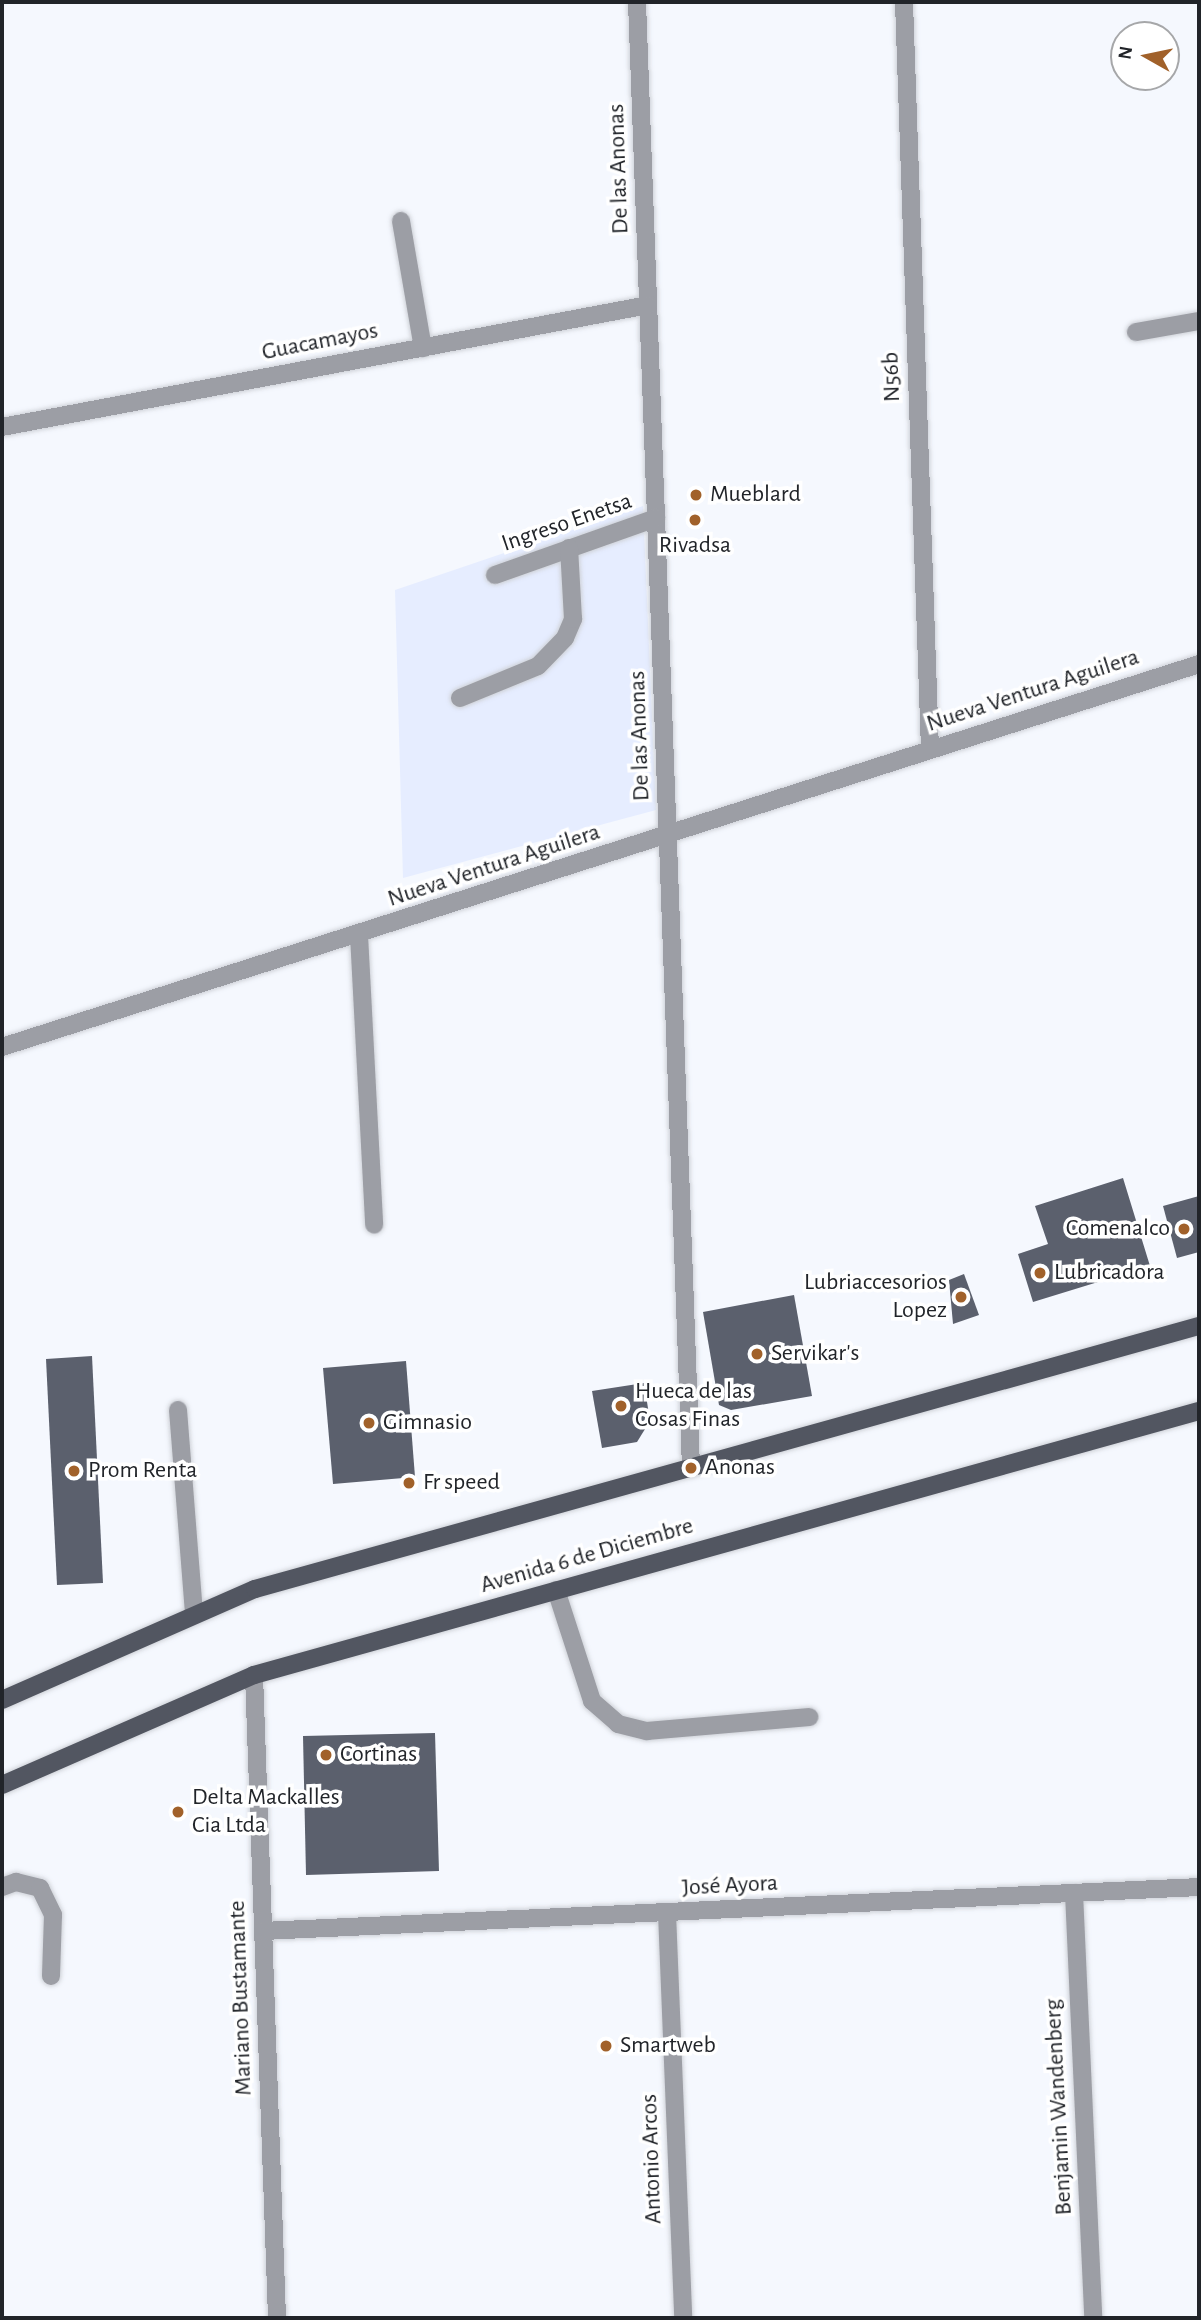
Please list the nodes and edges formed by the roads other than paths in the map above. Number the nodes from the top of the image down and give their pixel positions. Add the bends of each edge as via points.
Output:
1 (637, 2) edge
2 (904, 2) edge
3 (401, 221) dead end
4 (648, 305) junction
5 (1199, 321) edge
6 (1136, 332) dead end
7 (423, 348) junction
8 (2, 427) edge
9 (656, 518) junction
10 (569, 548) junction
11 (495, 575) dead end
12 (1199, 664) edge
13 (460, 698) dead end
14 (930, 750) junction
15 (668, 837) junction
16 (359, 934) junction
17 (2, 1047) edge
18 (374, 1225) dead end
19 (1199, 1326) edge
20 (178, 1410) dead end
21 (1199, 1411) edge
22 (691, 1468) junction
23 (556, 1590) junction
24 (194, 1614) junction
25 (254, 1675) junction
26 (2, 1700) edge
27 (808, 1717) dead end
28 (2, 1786) edge
29 (2, 1887) edge
30 (1199, 1887) edge
31 (1074, 1893) junction
32 (667, 1913) junction
33 (263, 1931) junction
34 (51, 1976) dead end
35 (277, 2318) edge
36 (683, 2318) edge
37 (1093, 2318) edge

1 - 4 street, De las Anonas
2 - 14 street, N56b
3 - 7 street
4 - 7 street, Guacamayos
4 - 9 street, De las Anonas
5 - 6 street
7 - 8 street, Guacamayos
9 - 10 street, Ingreso Enetsa
9 - 15 street, De las Anonas
10 - 11 street, Ingreso Enetsa
10 - 13 street via 573,619 565,638 538,666
12 - 14 street, Nueva Ventura Aguilera
14 - 15 street, Nueva Ventura Aguilera
15 - 16 street, Nueva Ventura Aguilera
15 - 22 street, De las Anonas
16 - 17 street, Nueva Ventura Aguilera
16 - 18 street
19 - 22 main road
20 - 24 street
21 - 23 main road, Avenida 6 de Diciembre
22 - 24 main road via 255,1589
23 - 25 main road, Avenida 6 de Diciembre
23 - 27 street via 592,1701 618,1724 647,1731
24 - 26 main road
25 - 28 main road, Avenida 6 de Diciembre
25 - 33 street, Mariano Bustamante
29 - 34 street via 16,1882 40,1888 53,1915
30 - 31 street, José Ayora
31 - 32 street, José Ayora
31 - 37 street, Benjamin Wandenberg
32 - 33 street, José Ayora
32 - 36 street, Antonio Arcos
33 - 35 street, Mariano Bustamante

